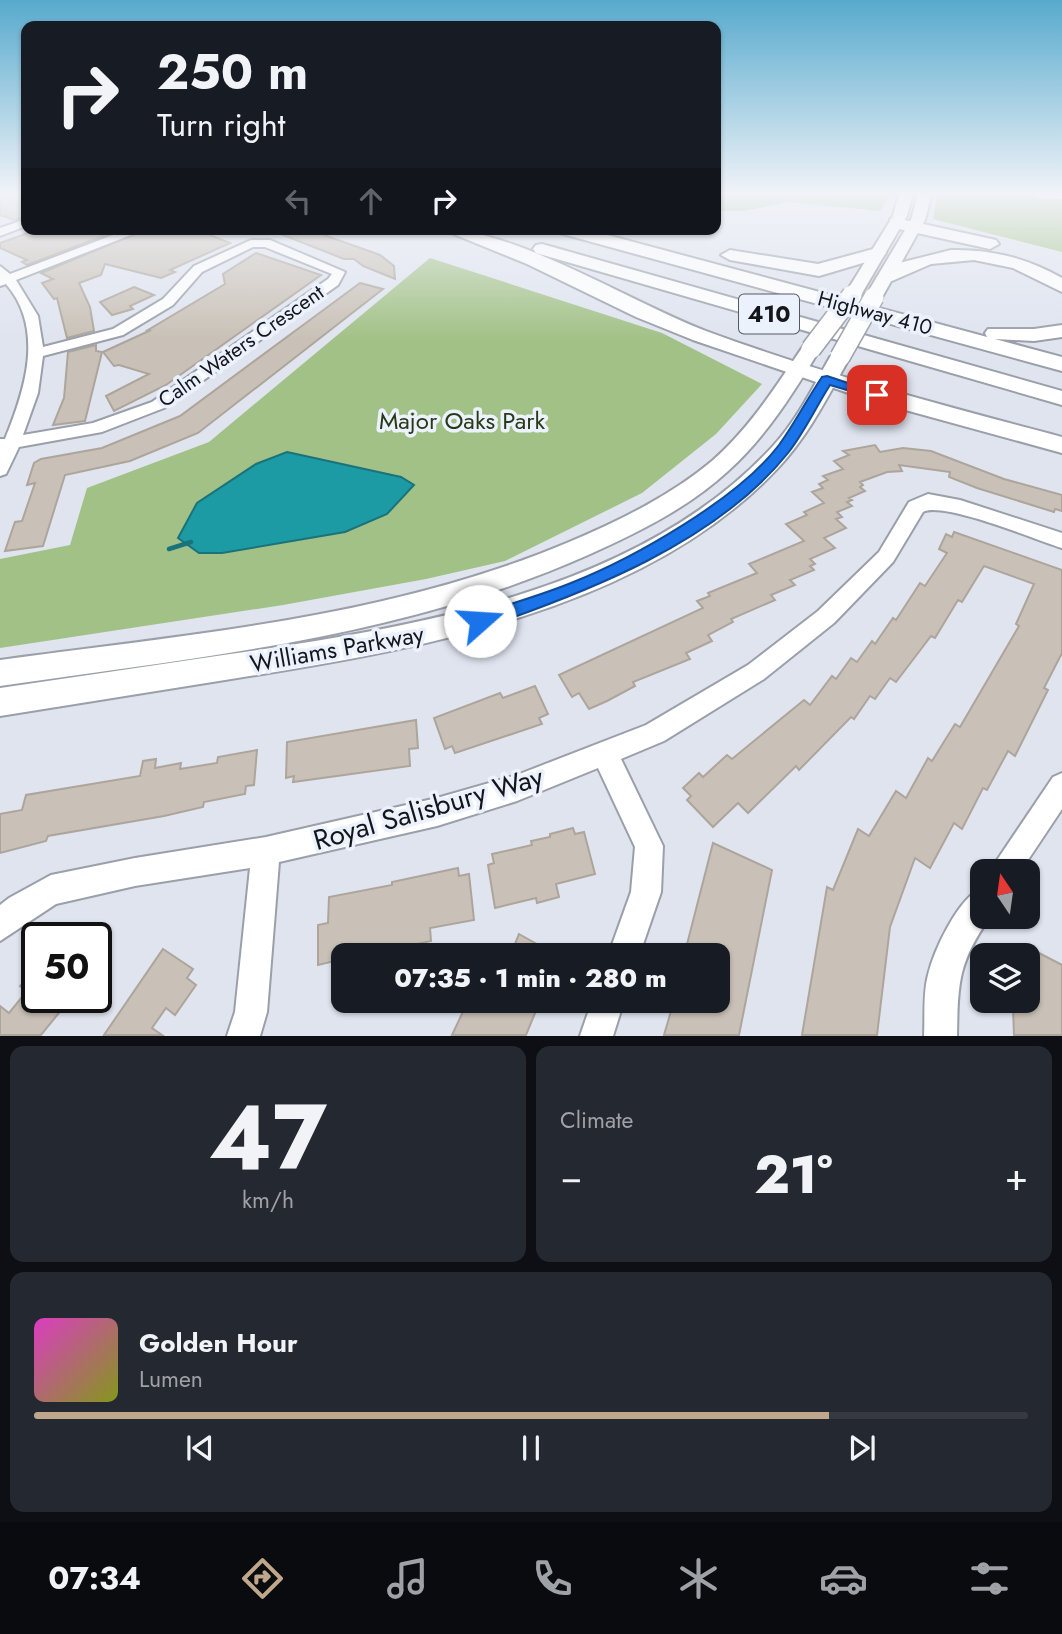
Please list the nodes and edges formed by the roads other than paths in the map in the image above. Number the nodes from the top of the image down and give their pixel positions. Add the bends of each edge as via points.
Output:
1 (102, 242) edge
2 (485, 242) edge
3 (521, 242) edge
4 (614, 242) edge
5 (681, 242) edge
6 (888, 242) edge
7 (898, 242) edge
8 (981, 242) edge
9 (877, 253) junction
10 (1062, 269) edge
11 (3, 277) edge
12 (885, 278) junction
13 (1062, 286) edge
14 (812, 296) junction
15 (1062, 331) edge
16 (36, 353) junction
17 (805, 360) junction
18 (1062, 364) edge
19 (834, 368) junction
20 (1062, 398) edge
21 (6, 444) edge
22 (1062, 445) edge
23 (0, 470) edge
24 (1062, 541) edge
25 (0, 673) edge
26 (0, 702) edge
27 (604, 752) junction
28 (1062, 786) edge
29 (266, 851) junction
30 (1012, 859) edge
31 (970, 920) edge
32 (0, 926) edge
33 (628, 943) edge
34 (604, 1013) edge
35 (243, 1035) edge
36 (596, 1035) edge
37 (940, 1035) edge

1 - 11 street
2 - 17 highway via 673,326
3 - 20 highway, Highway 410 / 410
4 - 14 highway, Highway 410 / 410
5 - 9 highway via 804,269 831,269
6 - 9 main road, Williams Parkway
7 - 12 main road, Williams Parkway
8 - 10 highway
9 - 17 main road, Williams Parkway, bridge
11 - 16 street via 26,300
12 - 13 highway via 920,259 960,255 1020,265
12 - 19 main road, Williams Parkway, bridge
14 - 15 highway via 995,332 1034,335
14 - 18 highway, Highway 410 / 410
16 - 21 street via 33,382
16 - 21 street, Calm Waters Crescent via 118,332 168,302 198,269 246,245 266,243 339,272 333,282 158,405 96,428
17 - 19 highway
17 - 25 main road, Williams Parkway via 751,433 719,466 627,527 550,564 460,596 359,620
19 - 22 highway
19 - 26 main road, Williams Parkway via 783,449 747,486 647,553 578,588 480,621 387,643
21 - 23 street
24 - 27 street, Royal Salisbury Way via 960,506 928,501 916,507 886,557 825,617 766,664 655,733
27 - 29 street, Royal Salisbury Way via 503,792
27 - 33 street via 649,846 646,892
28 - 30 street
29 - 32 street, Royal Salisbury Way via 51,890 19,908
29 - 35 street via 253,1000
31 - 37 street via 943,976
34 - 36 street

